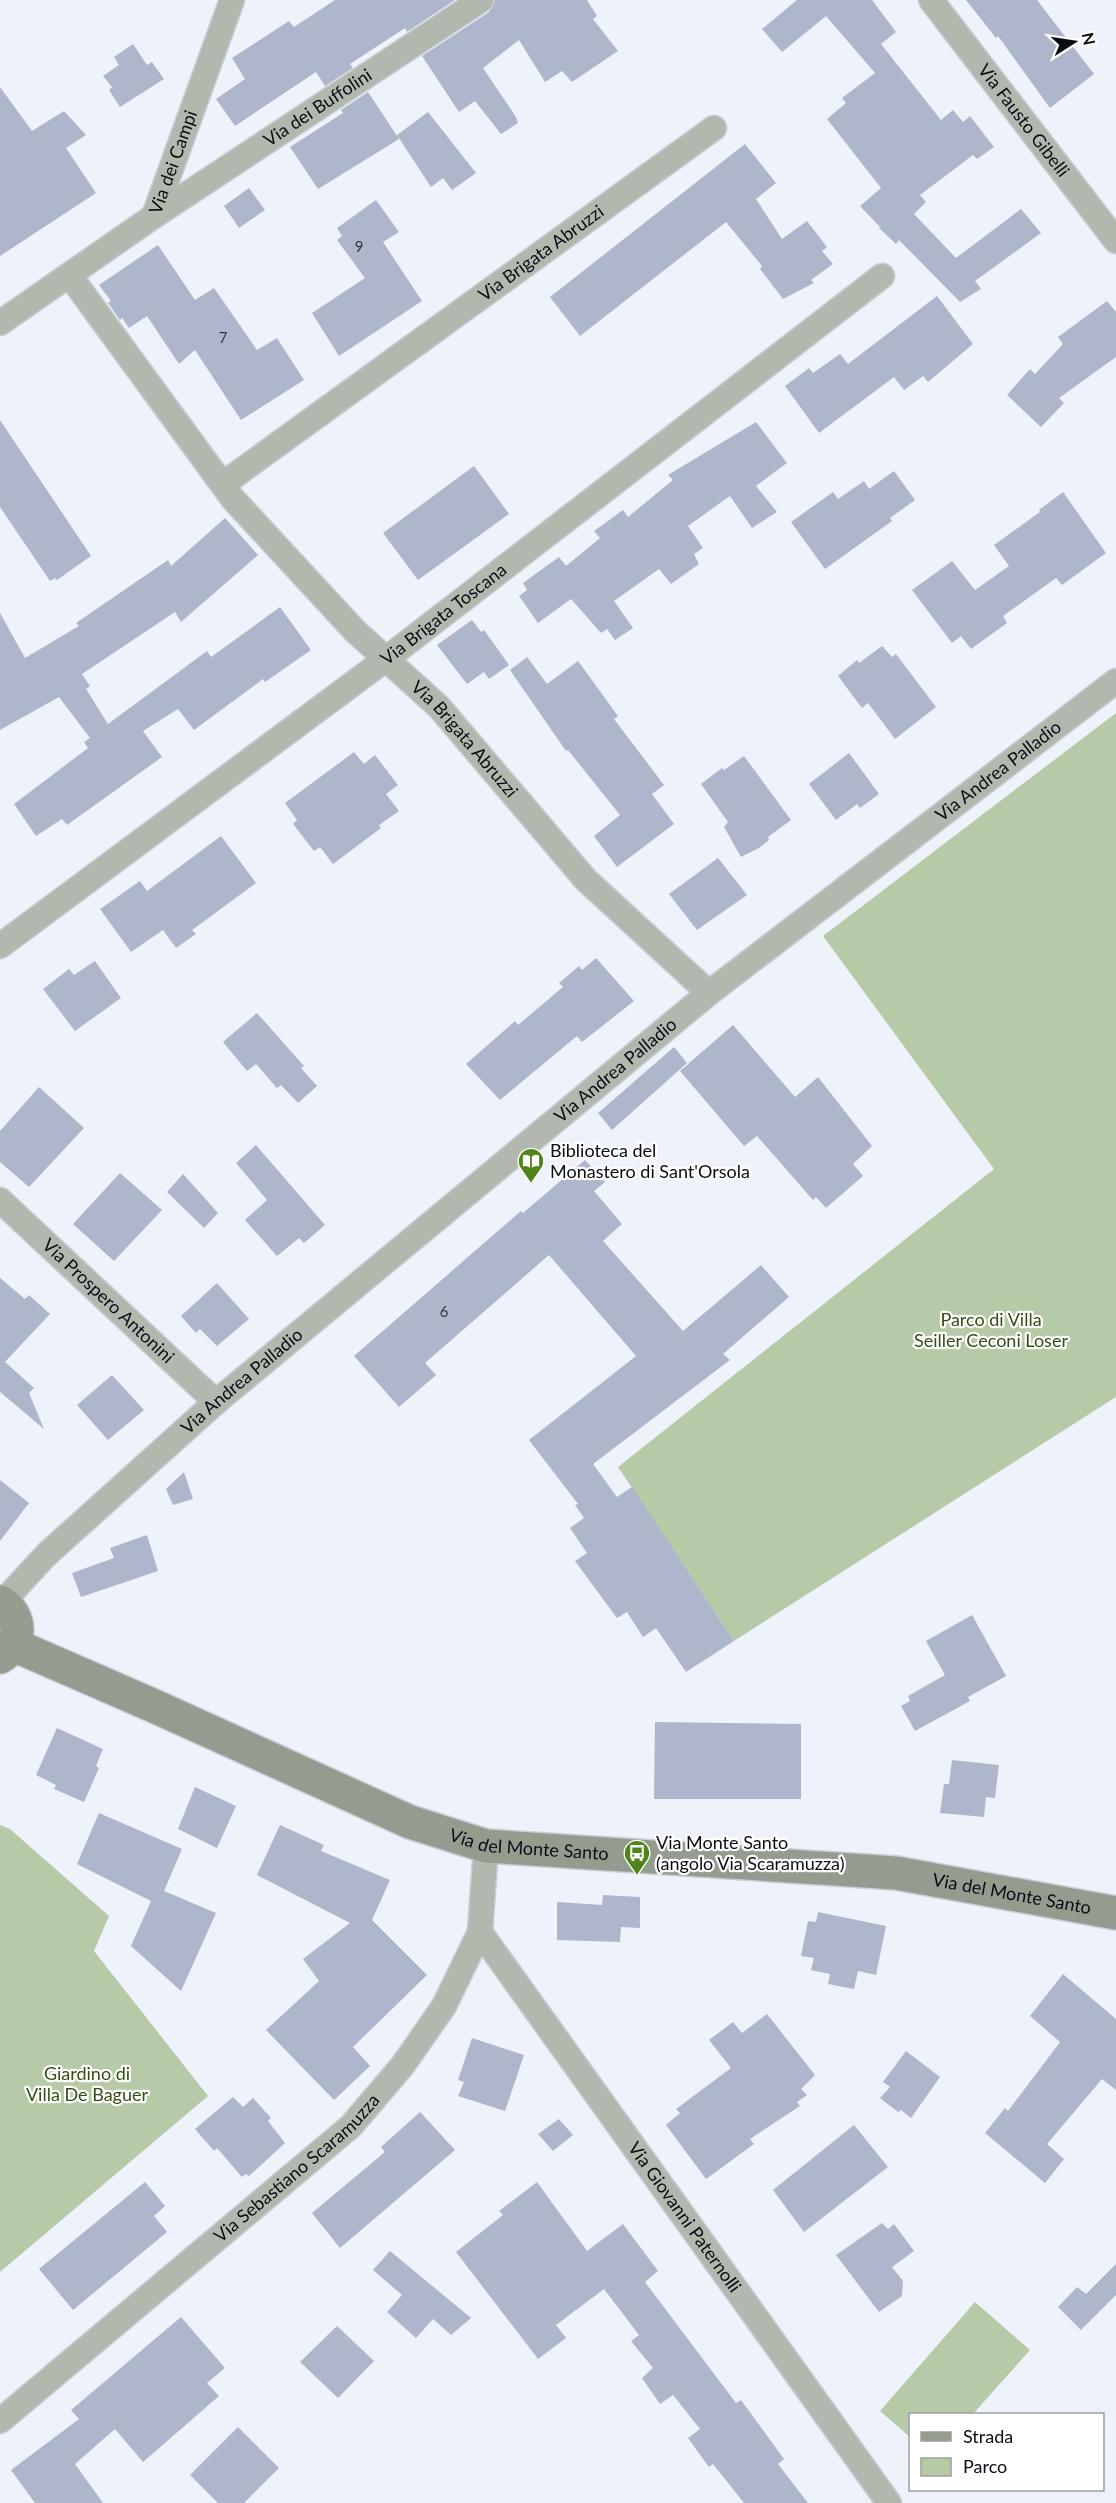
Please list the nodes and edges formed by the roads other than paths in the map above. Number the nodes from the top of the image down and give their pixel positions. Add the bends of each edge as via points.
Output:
1 (232, 0) edge
2 (481, 0) edge
3 (931, 0) edge
4 (714, 128) dead end
5 (154, 216) junction
6 (1116, 241) edge
7 (70, 276) junction
8 (882, 276) dead end
9 (0, 323) edge
10 (223, 484) junction
11 (386, 659) junction
12 (1116, 681) edge
13 (0, 946) edge
14 (709, 993) junction
15 (0, 1200) edge
16 (216, 1402) junction
17 (1, 1603) edge
18 (7, 1651) edge
19 (486, 1846) junction
20 (1116, 1913) edge
21 (480, 1932) junction
22 (0, 2421) edge
23 (889, 2503) edge

1 - 5 street, Via dei Campi
2 - 5 street, Via dei Buffolini
3 - 6 street, Via Fausto Gibelli
4 - 10 street, Via Brigata Abruzzi
5 - 7 street, Via dei Campi
7 - 9 street, Via dei Campi
7 - 10 street, Via Brigata Abruzzi
8 - 11 street, Via Brigata Toscana
10 - 11 street, Via Brigata Abruzzi via 355,632
11 - 13 street, Via Brigata Toscana
11 - 14 street, Via Brigata Abruzzi via 439,707 586,880
12 - 14 street, Via Andrea Palladio
14 - 16 street, Via Andrea Palladio
15 - 16 street, Via Prospero Antonini
16 - 17 street, Via Andrea Palladio via 46,1555
17 - 18 main road, Via del Monte Santo via 11,1610 16,1621 17,1634
18 - 19 main road, Via del Monte Santo via 154,1706 410,1822
19 - 20 main road, Via del Monte Santo via 896,1873
19 - 21 street, Via Sebastiano Scaramuzza
21 - 22 street, Via Sebastiano Scaramuzza via 444,2006 403,2065 351,2126
21 - 23 street, Via Giovanni Paternolli

